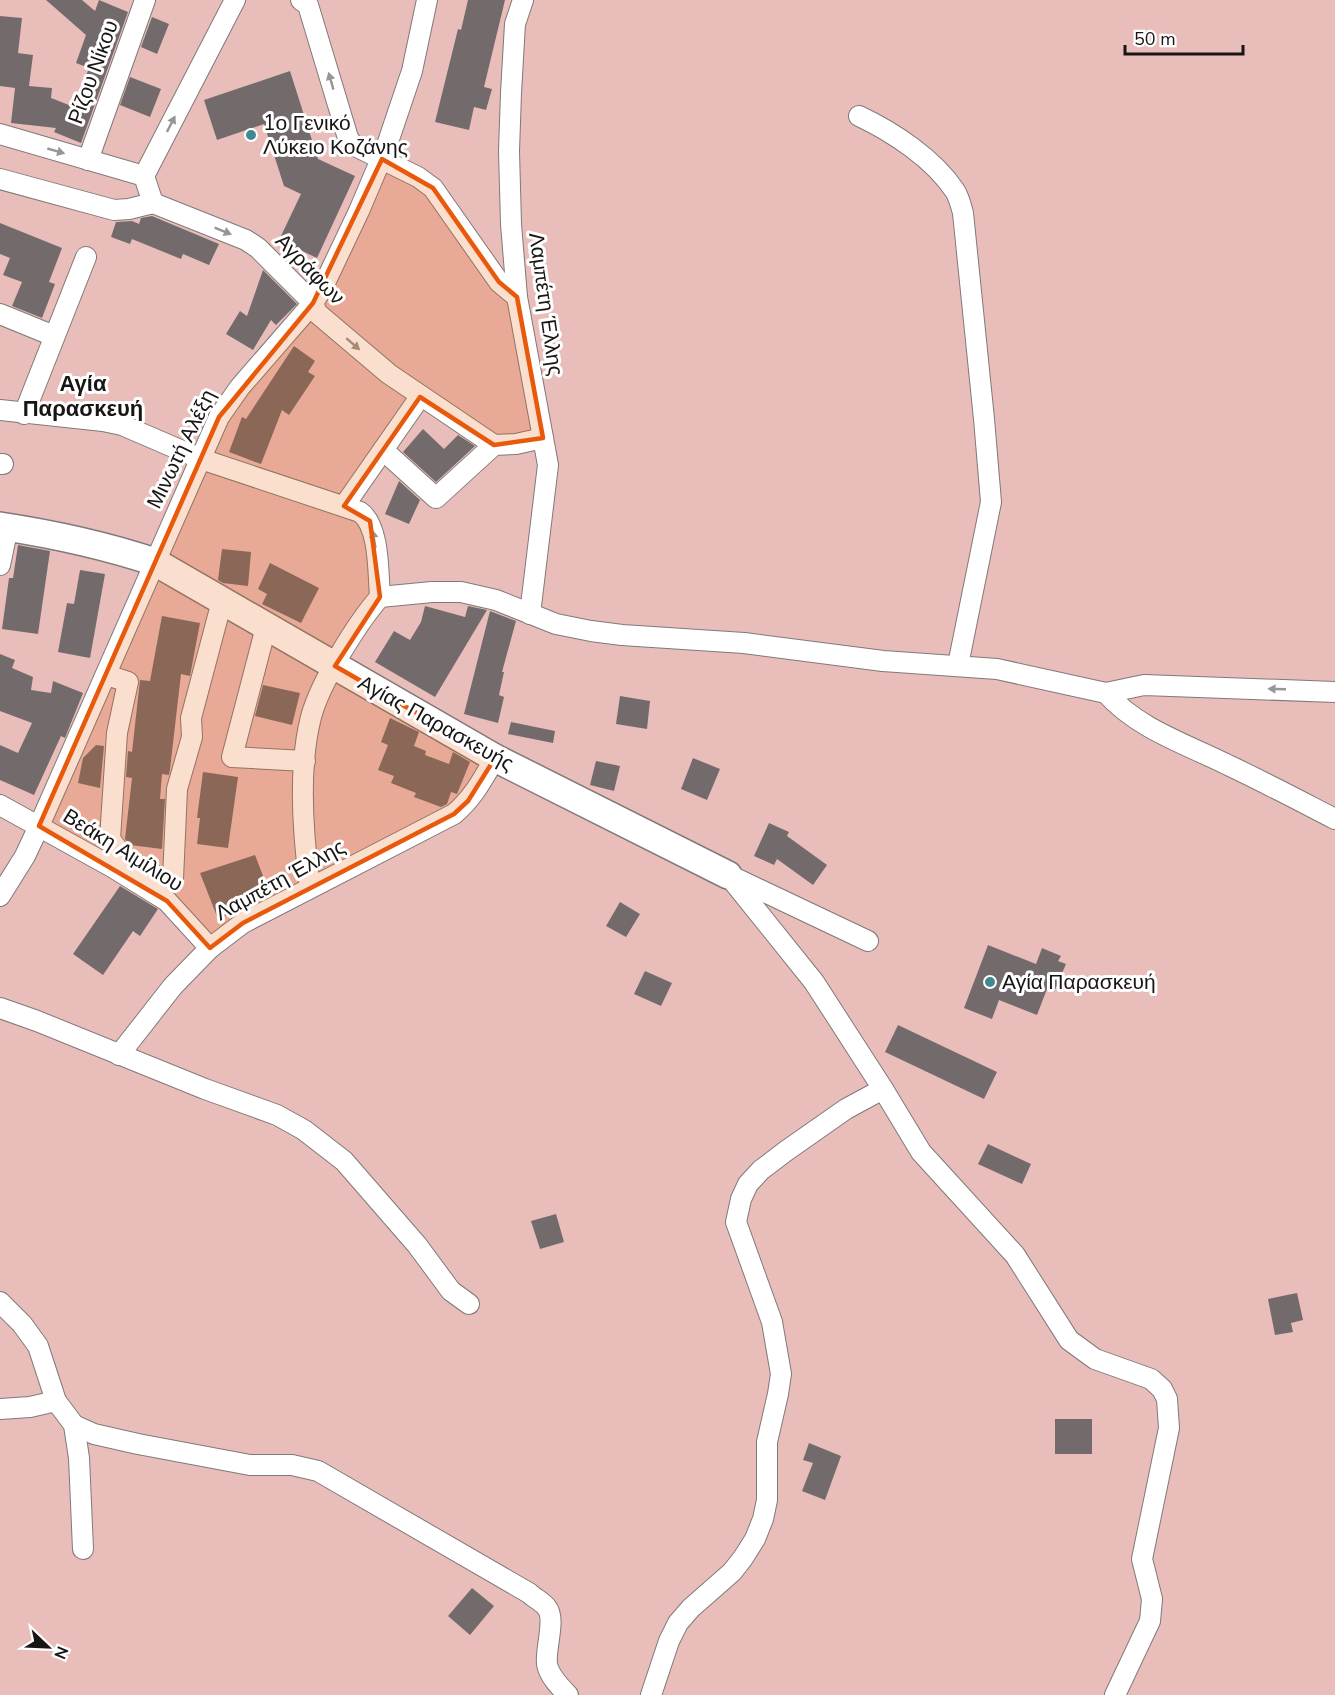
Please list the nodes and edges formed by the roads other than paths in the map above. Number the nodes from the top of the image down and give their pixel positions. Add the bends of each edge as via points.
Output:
1 (301, 0) edge
2 (427, 0) edge
3 (523, 0) edge
4 (138, 2) edge
5 (228, 2) edge
6 (859, 116) dead end
7 (0, 134) edge
8 (382, 159) junction
9 (88, 160) junction
10 (144, 176) junction
11 (0, 179) edge
12 (153, 203) junction
13 (86, 256) dead end
14 (517, 297) junction
15 (314, 303) junction
16 (0, 314) edge
17 (54, 336) junction
18 (420, 397) junction
19 (0, 410) edge
20 (24, 414) junction
21 (543, 438) junction
22 (494, 445) junction
23 (383, 450) junction
24 (201, 459) junction
25 (344, 506) junction
26 (4, 527) edge
27 (155, 562) junction
28 (0, 565) edge
29 (380, 597) junction
30 (222, 601) junction
31 (530, 614) junction
32 (266, 627) junction
33 (958, 665) junction
34 (335, 666) junction
35 (107, 675) junction
36 (1335, 692) edge
37 (1106, 693) junction
38 (495, 758) junction
39 (305, 761) junction
40 (0, 805) edge
41 (1335, 819) edge
42 (39, 826) junction
43 (728, 875) junction
44 (310, 887) junction
45 (0, 896) edge
46 (868, 941) dead end
47 (210, 948) junction
48 (0, 1008) edge
49 (119, 1055) junction
50 (883, 1089) junction
51 (0, 1302) edge
52 (469, 1304) dead end
53 (56, 1401) junction
54 (0, 1409) edge
55 (74, 1425) junction
56 (83, 1549) dead end
57 (568, 1695) edge
58 (651, 1695) edge
59 (1115, 1695) edge

8 -> 1 street via 353,145 348,138 311,13
2 - 8 street, Μινωτή Αλέξη via 412,70
3 - 14 street, Λαμπέτη Έλλης via 515,24 509,152
4 - 9 street, Ρίζου Νίκου
10 -> 5 street
6 - 33 street via 913,148 957,193 963,213 991,502
7 -> 9 street
8 - 14 street via 433,188 499,282
8 - 15 street, Μινωτή Αλέξη
9 - 10 street
10 - 12 street
11 - 12 street via 114,210
12 -> 15 street, Αγράφων via 246,240
13 - 17 street
14 - 21 street, Λαμπέτη Έλλης
15 -> 18 street, Αγράφων via 317,313
15 - 24 street, Μινωτή Αλέξη via 227,403
16 - 17 street
17 - 20 street
18 - 22 street, Αγράφων
18 - 23 street
19 - 20 street
20 - 24 street via 122,425
21 - 22 street
21 - 31 street, Λαμπέτη Έλλης via 548,465
22 - 23 street via 436,498
23 - 25 street
24 - 25 street
24 - 27 street, Μινωτή Αλέξη
29 -> 25 street via 370,521
26 - 27 street, Αγίας Παρασκευής via 69,538
26 - 28 street
27 - 30 street, Αγίας Παρασκευής
27 - 35 street, Μινωτή Αλέξη
29 - 31 street via 461,592 496,600
29 - 34 street
30 - 32 street, Αγίας Παρασκευής
30 - 35 street via 177,789 173,879 169,883 125,859 110,839 117,733 128,682
31 - 33 street via 556,624 622,635
32 - 34 street, Αγίας Παρασκευής
32 - 39 street via 232,757
33 - 37 street via 1024,674
34 - 38 street, Αγίας Παρασκευής
34 - 39 street via 311,716
35 - 42 street, Μινωτή Αλέξη
36 -> 37 street via 1144,686
37 - 41 street via 1138,720
38 - 43 street, Αγίας Παρασκευής
38 - 44 street, Λαμπέτη Έλλης via 481,784 454,814
39 - 44 street via 305,848
40 - 42 street, Βεάκη Αιμίλιου
42 - 45 street, Μινωτή Αλέξη
42 - 47 street, Βεάκη Αιμίλιου via 167,901
43 - 46 street, Αγίας Παρασκευής
43 - 50 street via 814,982
44 - 47 street, Λαμπέτη Έλλης via 243,923
47 - 49 street, Λαμπέτη Έλλης via 173,986
48 - 49 street
49 - 52 street via 277,1115 304,1130 344,1161 451,1291
50 - 58 street via 846,1109 761,1170 741,1199 736,1222 772,1322 781,1374 767,1442 767,1500 755,1539 743,1558 678,1623
50 - 59 street via 921,1152 1015,1255 1069,1340 1095,1359 1151,1380 1167,1399 1169,1428 1142,1559 1152,1599 1150,1622
51 - 53 street via 38,1346
53 - 54 street
53 - 55 street
55 - 56 street
55 - 57 street via 94,1434 146,1446 250,1465 292,1465 335,1481 529,1593 548,1609 551,1617 547,1666

